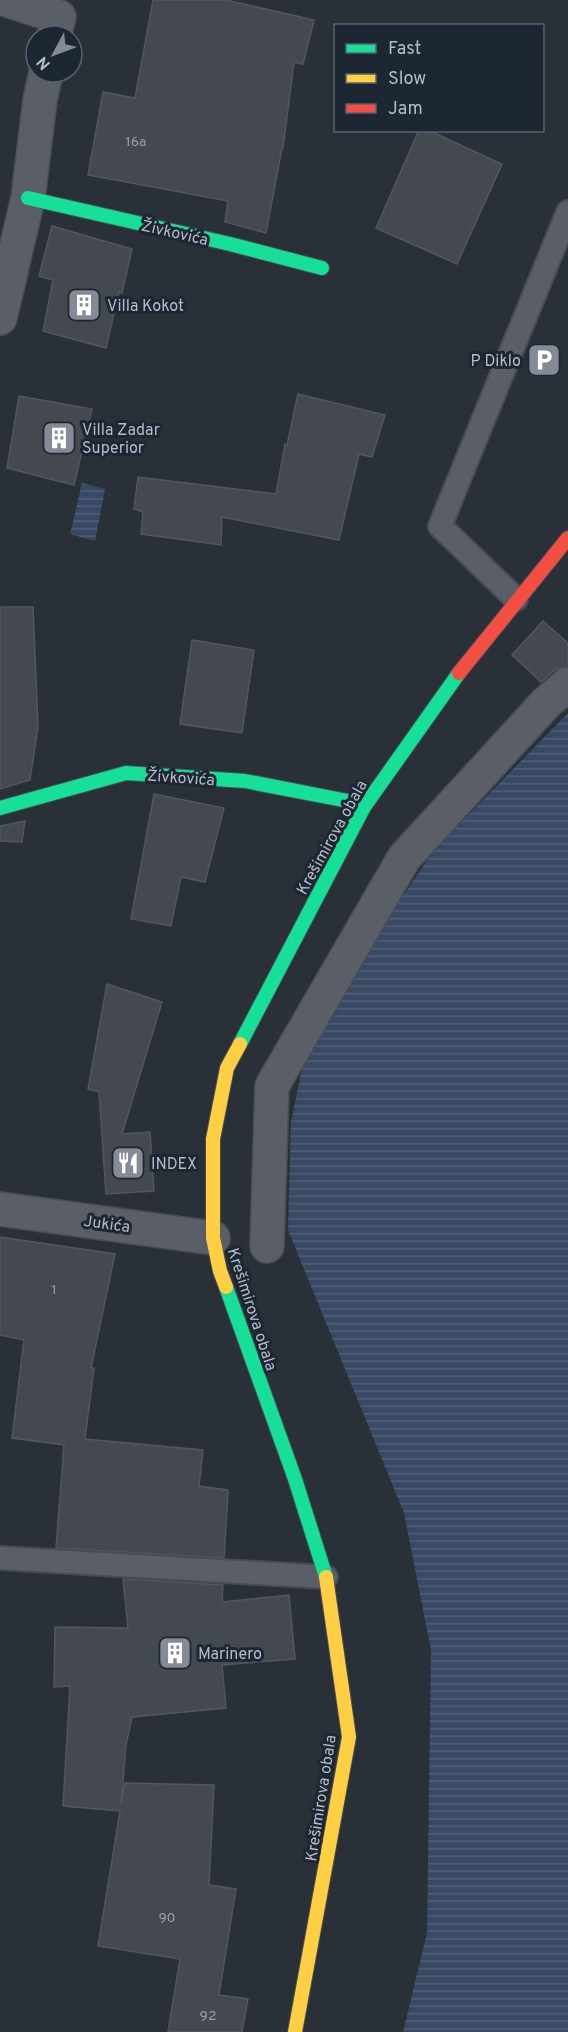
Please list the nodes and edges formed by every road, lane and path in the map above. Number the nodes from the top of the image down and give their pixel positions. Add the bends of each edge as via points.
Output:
1 (7, 0) edge
2 (57, 24) edge
3 (43, 84) edge
4 (28, 198) junction
5 (568, 212) edge
6 (322, 268) dead end
7 (0, 318) edge
8 (568, 538) edge
9 (516, 599) junction
10 (568, 684) edge
11 (364, 807) junction
12 (0, 808) edge
13 (0, 1209) edge
14 (213, 1238) junction
15 (267, 1246) dead end
16 (0, 1558) edge
17 (326, 1577) junction
18 (295, 2032) edge

1 - 2 street via 58,17
3 - 4 street
4 - 6 street, Živkovića
4 - 7 street
5 - 9 lane via 440,526
8 - 9 street, Krešimirova obala
9 - 11 street, Krešimirova obala
10 - 15 street via 404,858 272,1086
11 - 12 street, Živkovića via 245,781 126,773
11 - 14 street, Krešimirova obala via 226,1068 213,1139
13 - 14 street, Jukića
14 - 17 street, Krešimirova obala via 220,1271
16 - 17 lane
17 - 18 street, Krešimirova obala via 350,1737

